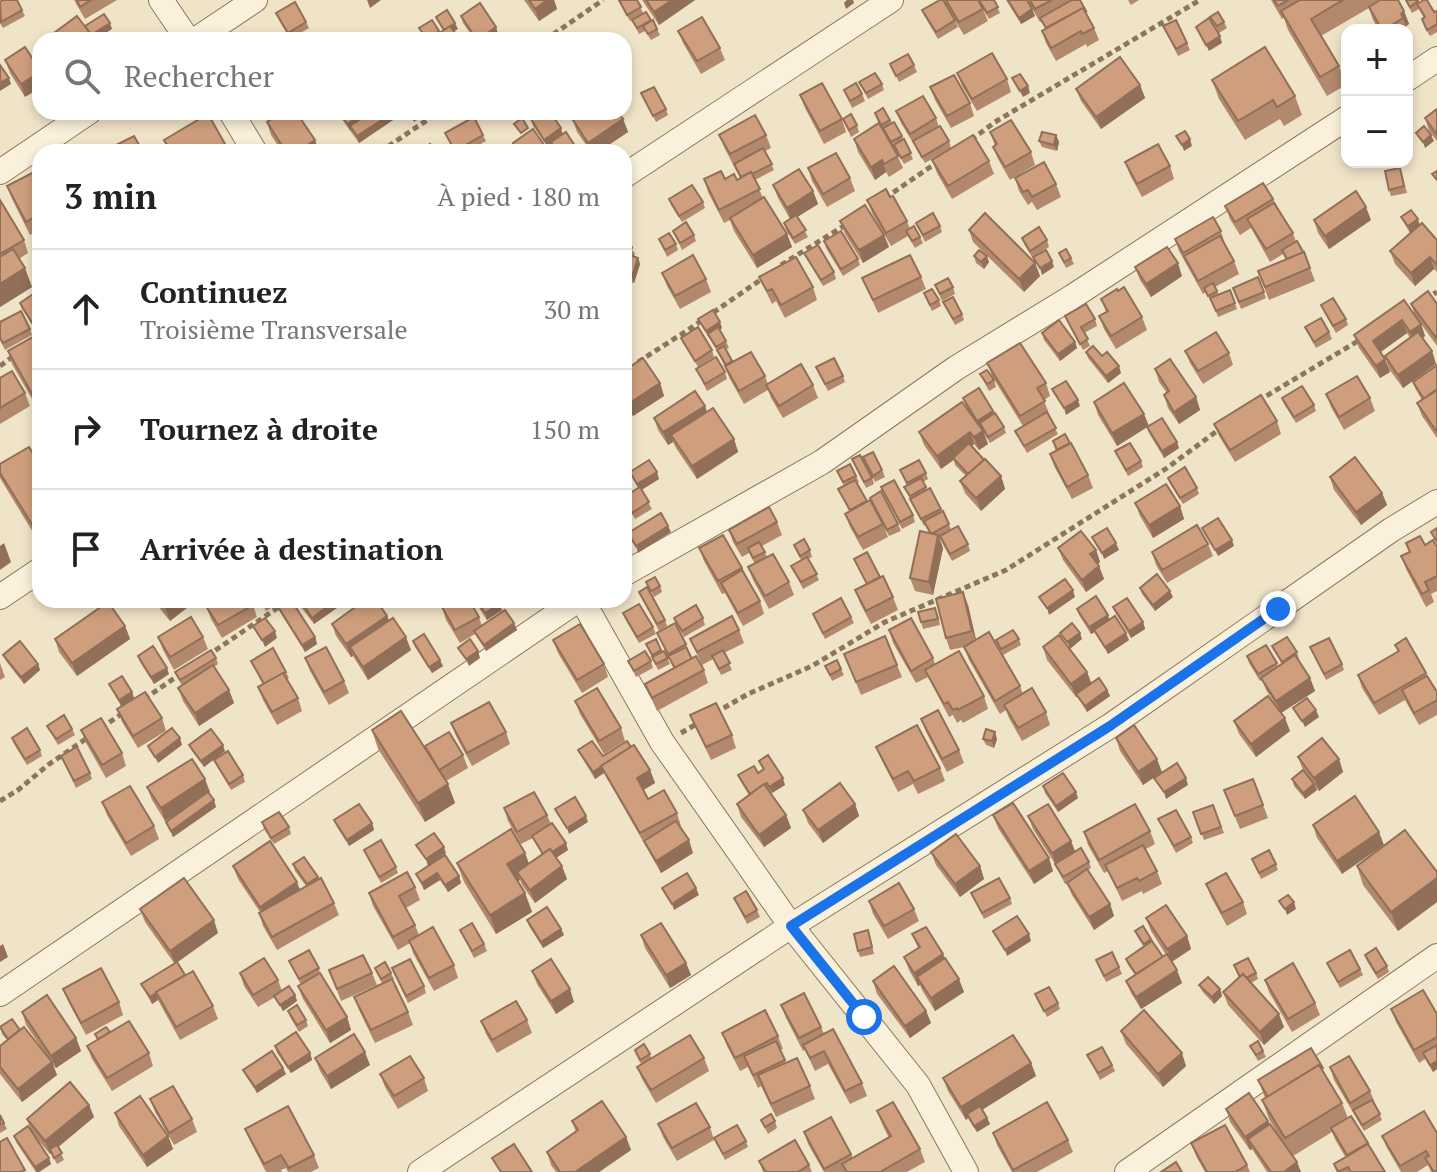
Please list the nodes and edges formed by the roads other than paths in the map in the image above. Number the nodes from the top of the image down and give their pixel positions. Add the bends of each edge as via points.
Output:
1 (161, 0) edge
2 (255, 0) edge
3 (891, 0) edge
4 (183, 32) edge
5 (207, 32) edge
6 (1437, 59) edge
7 (1413, 75) edge
8 (77, 120) edge
9 (236, 120) edge
10 (1341, 122) edge
11 (42, 144) edge
12 (250, 144) edge
13 (32, 150) edge
14 (632, 171) edge
15 (0, 172) edge
16 (1437, 502) edge
17 (632, 569) edge
18 (32, 575) edge
19 (0, 597) edge
20 (568, 608) edge
21 (585, 608) edge
22 (791, 926) junction
23 (1437, 956) edge
24 (0, 994) edge
25 (420, 1172) edge
26 (966, 1172) edge
27 (1127, 1172) edge

1 - 4 street
2 - 5 street
3 - 14 street
6 - 7 street
8 - 11 street
9 - 12 street
10 - 17 street via 956,368 822,462
13 - 15 street
16 - 22 street via 1110,726
18 - 19 street
20 - 24 street
21 - 22 street via 662,742
22 - 25 street
22 - 26 street via 918,1085
23 - 27 street

